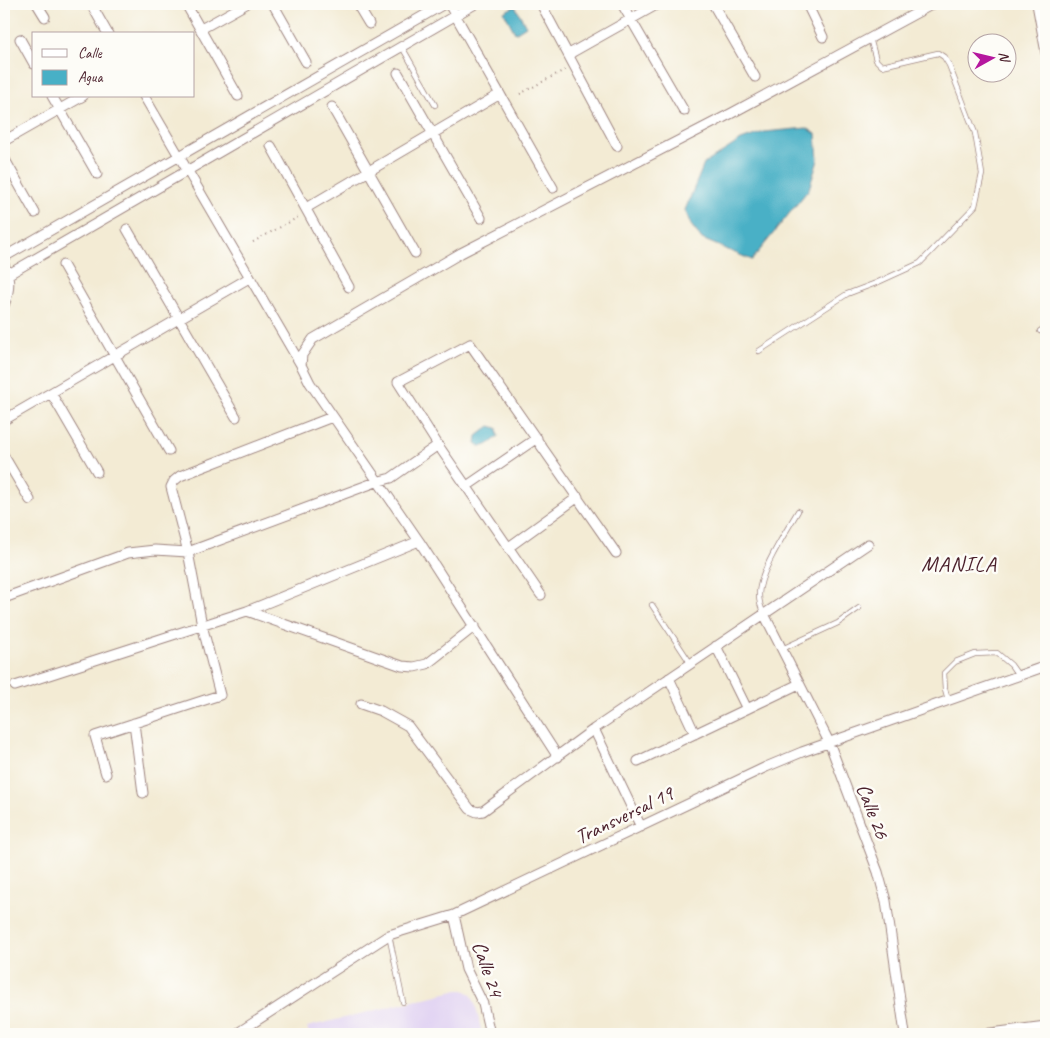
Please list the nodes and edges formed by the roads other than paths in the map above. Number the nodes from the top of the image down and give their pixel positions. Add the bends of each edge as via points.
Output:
1 (37, 4) edge
2 (91, 4) edge
3 (186, 4) edge
4 (246, 4) edge
5 (273, 4) edge
6 (357, 4) edge
7 (444, 4) edge
8 (449, 4) edge
9 (475, 4) edge
10 (541, 4) edge
11 (622, 4) edge
12 (658, 4) edge
13 (714, 4) edge
14 (807, 4) edge
15 (933, 4) edge
16 (1037, 4) edge
17 (455, 15) junction
18 (45, 17) dead end
19 (631, 20) junction
20 (369, 24) dead end
21 (201, 29) junction
22 (107, 32) edge
23 (823, 37) dead end
24 (870, 38) junction
25 (20, 40) dead end
26 (402, 46) junction
27 (1046, 53) edge
28 (568, 54) junction
29 (32, 61) edge
30 (306, 62) dead end
31 (398, 73) dead end
32 (755, 77) dead end
33 (500, 94) junction
34 (238, 96) dead end
35 (53, 98) edge
36 (80, 98) edge
37 (145, 98) edge
38 (435, 105) dead end
39 (332, 108) dead end
40 (60, 110) junction
41 (684, 111) dead end
42 (433, 134) junction
43 (4, 141) edge
44 (271, 146) dead end
45 (617, 146) dead end
46 (179, 157) junction
47 (4, 158) edge
48 (186, 170) junction
49 (368, 172) junction
50 (97, 174) dead end
51 (553, 188) dead end
52 (306, 208) junction
53 (35, 213) dead end
54 (481, 218) dead end
55 (127, 229) dead end
56 (415, 253) dead end
57 (4, 257) edge
58 (4, 265) edge
59 (63, 265) dead end
60 (9, 274) junction
61 (249, 278) junction
62 (349, 287) dead end
63 (4, 304) edge
64 (180, 319) junction
65 (1046, 326) edge
66 (1040, 331) dead end
67 (759, 350) dead end
68 (115, 356) junction
69 (301, 365) junction
70 (51, 393) junction
71 (236, 417) dead end
72 (332, 417) junction
73 (4, 420) edge
74 (537, 438) junction
75 (438, 445) junction
76 (169, 451) dead end
77 (4, 456) edge
78 (97, 472) dead end
79 (376, 482) junction
80 (467, 486) junction
81 (578, 496) junction
82 (30, 500) dead end
83 (798, 511) dead end
84 (419, 541) junction
85 (868, 544) dead end
86 (509, 547) junction
87 (1045, 551) dead end
88 (188, 552) junction
89 (616, 553) dead end
90 (1046, 557) edge
91 (541, 595) dead end
92 (4, 598) edge
93 (652, 605) dead end
94 (859, 608) dead end
95 (247, 611) junction
96 (764, 614) junction
97 (202, 625) junction
98 (475, 626) junction
99 (716, 646) junction
100 (782, 649) junction
101 (691, 664) junction
102 (1046, 666) edge
103 (1018, 676) junction
104 (669, 678) junction
105 (799, 684) junction
106 (16, 686) dead end
107 (948, 700) junction
108 (361, 704) dead end
109 (747, 709) junction
110 (134, 723) junction
111 (594, 729) junction
112 (695, 734) junction
113 (829, 742) junction
114 (558, 757) junction
115 (638, 761) dead end
116 (106, 774) dead end
117 (142, 793) dead end
118 (641, 827) junction
119 (454, 916) junction
120 (389, 935) junction
121 (403, 1002) dead end
122 (1046, 1026) edge
123 (236, 1034) edge
124 (490, 1034) edge
125 (905, 1034) edge
126 (983, 1034) edge

1 - 18 street
2 - 22 street
3 - 21 street
4 - 21 street
5 - 30 street
6 - 20 street
7 - 46 street
8 - 17 street
9 - 17 street
10 - 28 street
11 - 19 street
12 - 19 street
13 - 32 street
14 - 23 street
15 - 24 street
16 - 27 street
17 - 26 street
17 - 33 street
19 - 28 street
19 - 41 street
21 - 34 street
24 - 67 lane via 876,60 882,66 938,54 944,57 975,132 982,174 975,206 920,263 847,294
24 - 69 street via 461,253 313,340 302,355
25 - 29 street
26 - 38 lane
26 - 48 street
28 - 45 street
31 - 42 street
33 - 42 street
33 - 51 street
35 - 40 street
36 - 40 street
37 - 46 street
39 - 49 street
40 - 43 street
40 - 50 street
42 - 49 street
42 - 54 street
44 - 52 street
46 - 48 street
46 - 57 street
47 - 53 street
48 - 60 street
48 - 61 street
49 - 52 street
49 - 56 street
52 - 62 street
55 - 64 street
58 - 60 street
59 - 68 street
60 - 63 street
61 - 64 street
61 - 69 street
64 - 68 street
64 - 71 street
65 - 66 lane
68 - 70 street
68 - 76 street
69 - 72 street
70 - 73 street
70 - 78 street
72 - 79 street
72 - 88 street via 174,481 171,487
74 - 75 street via 470,344 398,382
74 - 80 street
74 - 81 street
75 - 79 street via 391,478
75 - 80 street
77 - 82 street
79 - 84 street
79 - 88 street
80 - 86 street
81 - 86 street
81 - 89 street
83 - 96 lane via 763,578 759,593
84 - 95 street
84 - 98 street
85 - 96 street
86 - 91 street
87 - 90 lane
88 - 92 street via 155,550 128,553
88 - 97 street
93 - 101 lane
94 - 100 lane via 838,623
95 - 97 street
95 - 98 street via 414,668 427,664
96 - 99 street
96 - 100 street, Calle 26
97 - 106 street
97 - 110 street via 220,695
98 - 114 street
99 - 101 street
99 - 109 street
100 - 105 street, Calle 26
101 - 104 street
102 - 103 street, Transversal 19
103 - 107 street, Transversal 19
103 - 107 lane via 998,653 975,654 954,662 944,673
104 - 111 street
104 - 112 street
105 - 109 street
105 - 113 street, Calle 26
107 - 113 street, Transversal 19
108 - 114 street via 408,726 470,809 477,812 483,811
109 - 112 street
110 - 116 street via 95,736
110 - 117 street
111 - 114 street
111 - 118 street
112 - 115 street
113 - 118 street, Transversal 19 via 766,767
113 - 125 street, Calle 26 via 886,901
118 - 119 street, Transversal 19
119 - 120 street, Transversal 19
119 - 124 street, Calle 24 via 466,969 483,1004
120 - 121 lane
120 - 123 street, Transversal 19
122 - 126 street

